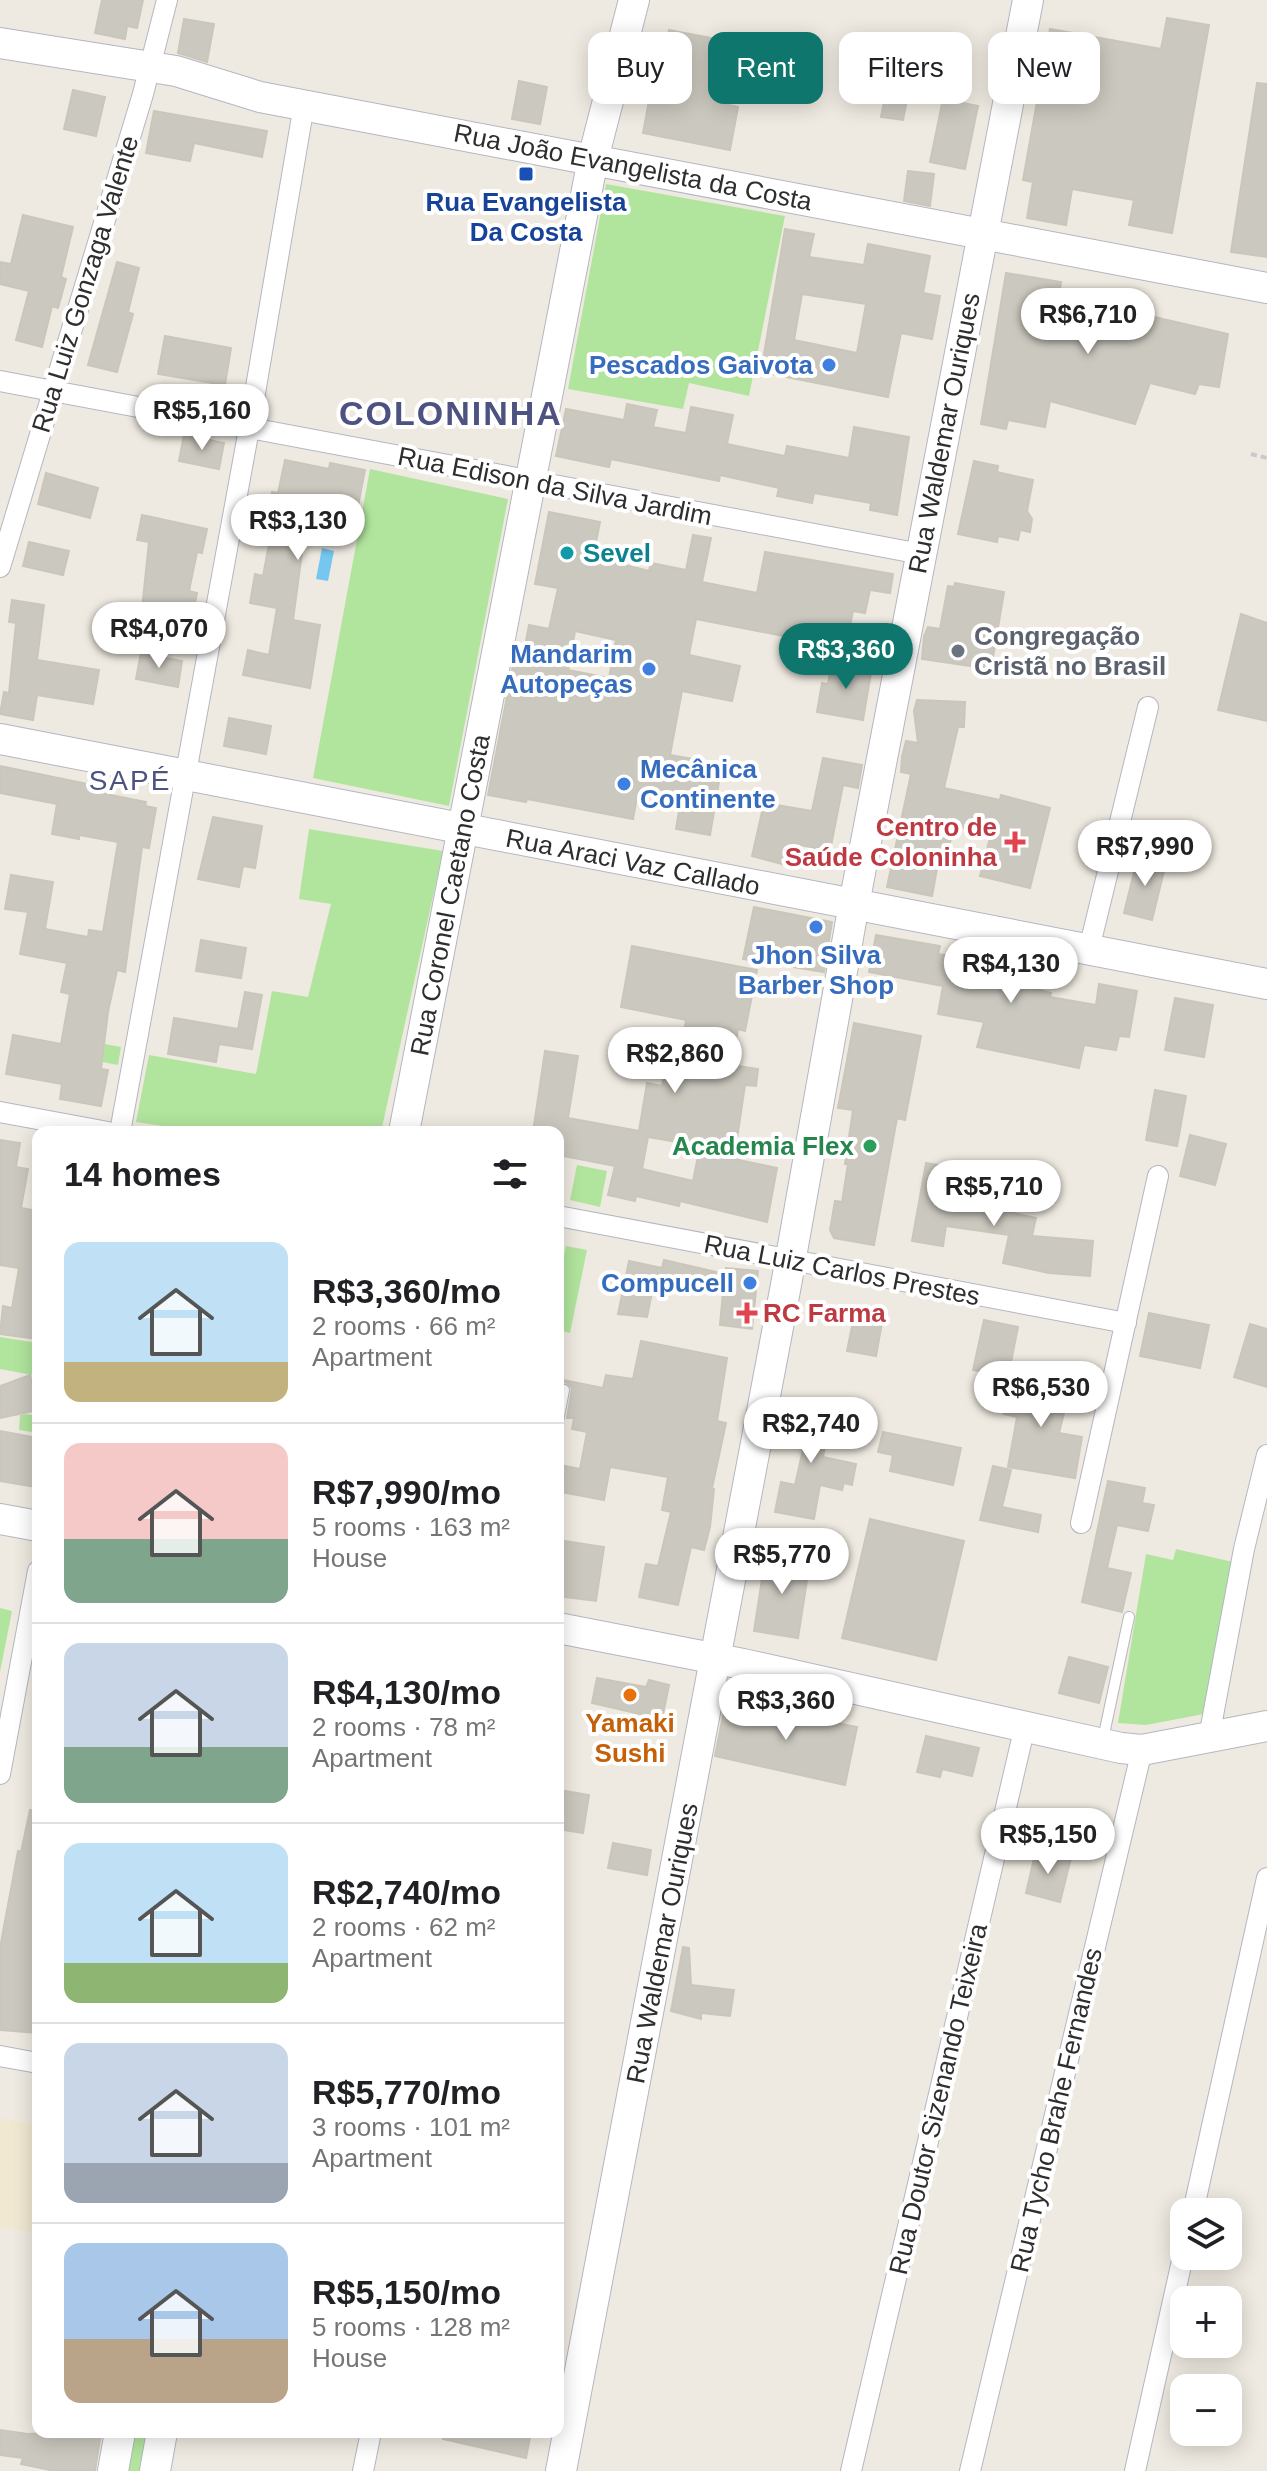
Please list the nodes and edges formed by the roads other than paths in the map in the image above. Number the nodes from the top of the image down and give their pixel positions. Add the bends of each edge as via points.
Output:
1 (167, 0) edge
2 (634, 0) edge
3 (1028, 0) edge
4 (0, 43) edge
5 (149, 67) junction
6 (304, 105) junction
7 (593, 159) junction
8 (983, 234) junction
9 (1267, 288) edge
10 (0, 381) edge
11 (51, 392) junction
12 (249, 429) junction
13 (531, 482) junction
14 (921, 554) junction
15 (0, 567) edge
16 (1148, 707) dead end
17 (0, 739) edge
18 (186, 775) junction
19 (464, 829) junction
20 (854, 904) junction
21 (1089, 949) junction
22 (1267, 984) edge
23 (0, 1112) edge
24 (76, 1126) edge
25 (121, 1126) edge
26 (405, 1126) edge
27 (1158, 1176) dead end
28 (564, 1217) edge
29 (791, 1260) junction
30 (1126, 1323) junction
31 (1267, 1455) edge
32 (0, 1519) edge
33 (1081, 1523) dead end
34 (32, 1525) edge
35 (32, 1603) edge
36 (1129, 1617) dead end
37 (564, 1629) edge
38 (716, 1659) junction
39 (1025, 1726) junction
40 (1267, 1726) edge
41 (1209, 1737) junction
42 (1102, 1745) junction
43 (1142, 1750) junction
44 (0, 1774) edge
45 (1267, 1878) edge
46 (0, 2056) edge
47 (32, 2062) edge
48 (1196, 2198) edge
49 (1180, 2270) edge
50 (119, 2438) edge
51 (161, 2438) edge
52 (370, 2438) edge
53 (113, 2471) edge
54 (155, 2471) edge
55 (363, 2471) edge
56 (561, 2471) edge
57 (851, 2471) edge
58 (970, 2471) edge
59 (1135, 2471) edge

1 - 5 street, Rua Luiz Gonzaga Valente
2 - 7 street, Rua Coronel Caetano Costa
3 - 8 street, Rua Waldemar Ouriques
4 - 5 street, Rua João Evangelista da Costa
5 - 6 street, Rua João Evangelista da Costa
5 - 11 street, Rua Luiz Gonzaga Valente
6 - 7 street, Rua João Evangelista da Costa
6 - 12 street
7 - 8 street, Rua João Evangelista da Costa
7 - 13 street, Rua Coronel Caetano Costa
8 - 9 street, Rua João Evangelista da Costa
8 - 14 street, Rua Waldemar Ouriques
10 - 11 street, Rua Edison da Silva Jardim
11 - 12 street, Rua Edison da Silva Jardim
11 - 15 street, Rua Luiz Gonzaga Valente
12 - 13 street, Rua Edison da Silva Jardim
12 - 18 street
13 - 14 street, Rua Edison da Silva Jardim
13 - 19 street, Rua Coronel Caetano Costa
14 - 20 street, Rua Waldemar Ouriques
16 - 21 street
17 - 18 street, Rua Araci Vaz Callado
18 - 19 street, Rua Araci Vaz Callado
18 - 25 street
19 - 20 street, Rua Araci Vaz Callado
19 - 26 street, Rua Coronel Caetano Costa
20 - 21 street, Rua Araci Vaz Callado
20 - 29 street, Rua Waldemar Ouriques
21 - 22 street, Rua Araci Vaz Callado
23 - 24 street
27 - 30 street
28 - 29 street, Rua Luiz Carlos Prestes
29 - 30 street, Rua Luiz Carlos Prestes
29 - 38 street, Rua Waldemar Ouriques
30 - 33 street
31 - 41 street
32 - 34 street
35 - 44 street
36 - 42 lane
37 - 38 street
38 - 39 street
38 - 56 street, Rua Waldemar Ouriques
39 - 42 street
39 - 57 street, Rua Doutor Sizenando Teixeira
40 - 41 street
41 - 43 street
42 - 43 street
43 - 58 street, Rua Tycho Brahe Fernandes
45 - 48 street
46 - 47 street
49 - 59 street
50 - 53 street
51 - 54 street
52 - 55 street

